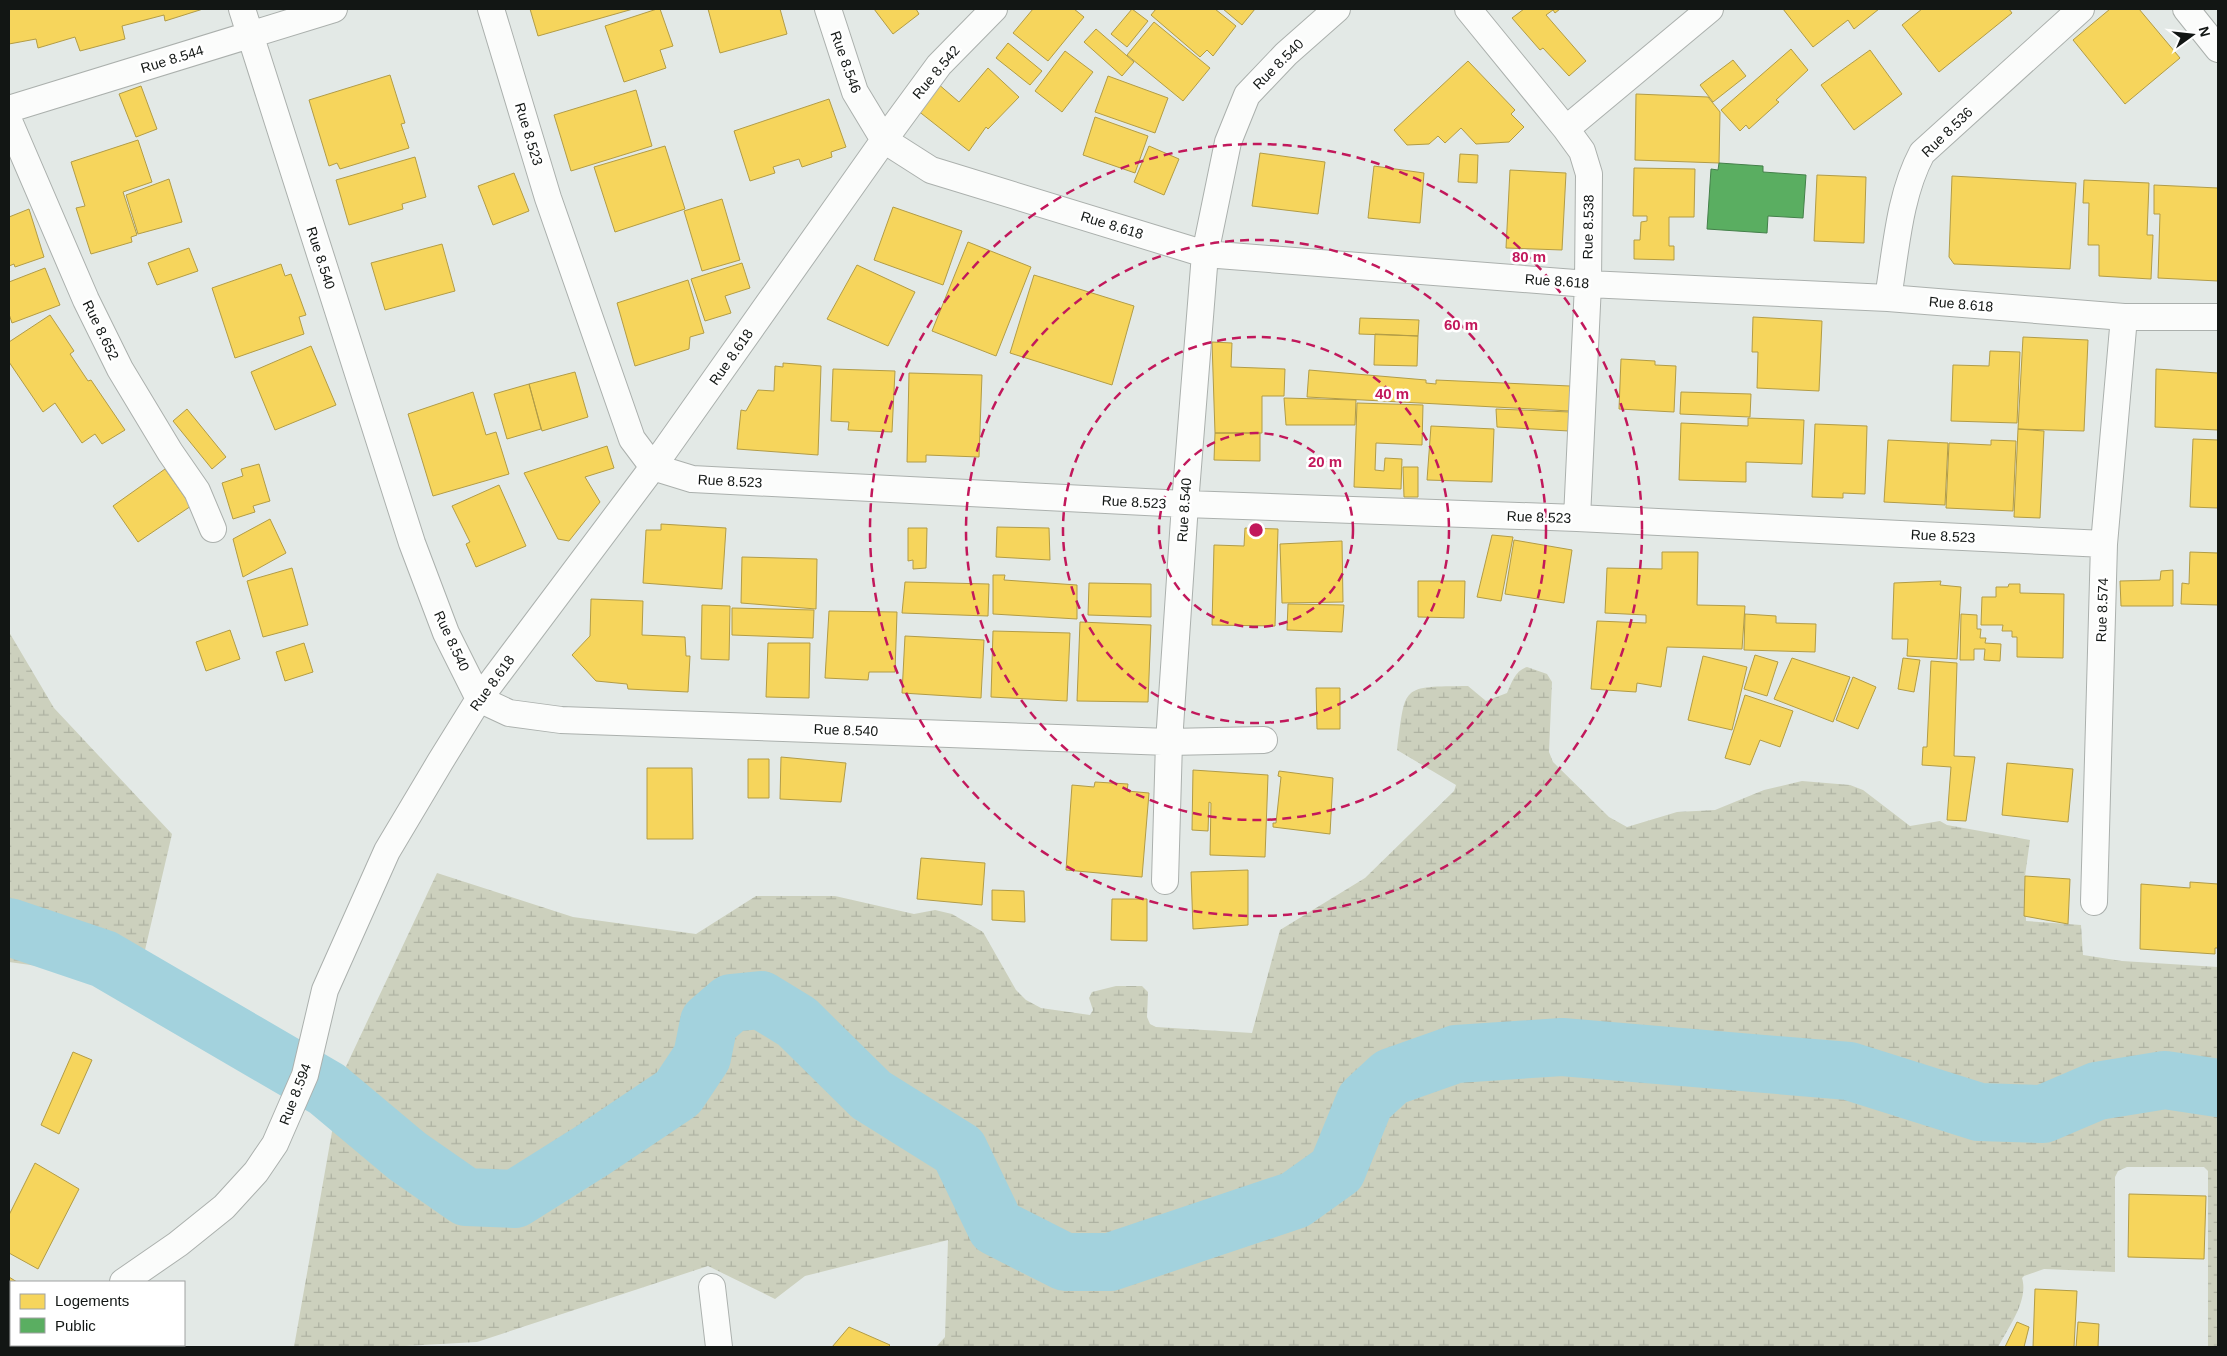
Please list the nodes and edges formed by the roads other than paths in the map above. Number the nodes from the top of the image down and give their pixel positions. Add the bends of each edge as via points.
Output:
1 (242, 9) edge
2 (334, 9) edge
3 (492, 9) edge
4 (828, 9) edge
5 (994, 9) edge
6 (1337, 9) edge
7 (1468, 9) edge
8 (1710, 9) edge
9 (2081, 9) edge
10 (2186, 9) edge
11 (250, 34) junction
12 (2218, 48) edge
13 (9, 109) edge
14 (9, 121) edge
15 (1566, 129) junction
16 (884, 140) junction
17 (1205, 254) junction
18 (1588, 284) junction
19 (1888, 298) junction
20 (2218, 317) edge
21 (2124, 318) junction
22 (653, 467) junction
23 (1184, 504) junction
24 (1577, 518) junction
25 (213, 528) dead end
26 (2104, 544) junction
27 (479, 699) junction
28 (1264, 740) dead end
29 (1168, 742) junction
30 (387, 851) joint
31 (1166, 881) dead end
32 (2094, 902) dead end
33 (124, 1281) edge
34 (712, 1287) dead end
35 (719, 1347) edge

1 - 11 street, Rue 8.540
2 - 11 street, Rue 8.544
3 - 22 street, Rue 8.523 via 548,198 632,438
4 - 16 street, Rue 8.546 via 855,92
5 - 16 street, Rue 8.542 via 938,65
6 - 17 street, Rue 8.540 via 1286,54 1247,95 1228,142
7 - 15 street, Rue 8.538
8 - 15 street
9 - 19 street, Rue 8.536 via 1922,153 1906,195
10 - 12 street
11 - 13 street, Rue 8.544
11 - 27 street, Rue 8.540 via 412,543 446,633
14 - 25 street, Rue 8.652 via 86,300 120,369 197,491
15 - 18 street, Rue 8.538 via 1582,150 1589,174
16 - 17 street, Rue 8.618 via 931,170
16 - 22 street, Rue 8.618
17 - 18 street, Rue 8.618
17 - 23 street, Rue 8.540
18 - 19 street, Rue 8.618
18 - 24 street, Rue 8.538
19 - 21 street, Rue 8.618
20 - 21 street, Rue 8.618
21 - 26 street, Rue 8.574
22 - 23 street, Rue 8.523 via 692,479
22 - 27 street, Rue 8.618
23 - 24 street, Rue 8.523
23 - 29 street, Rue 8.540
24 - 26 street, Rue 8.523
26 - 32 street, Rue 8.574
27 - 29 street, Rue 8.540 via 509,713 561,720
27 - 30 street, Rue 8.618
28 - 29 street
29 - 31 street
30 - 33 street, Rue 8.594 via 325,990 305,1075 275,1144 256,1172 224,1208
34 - 35 street

